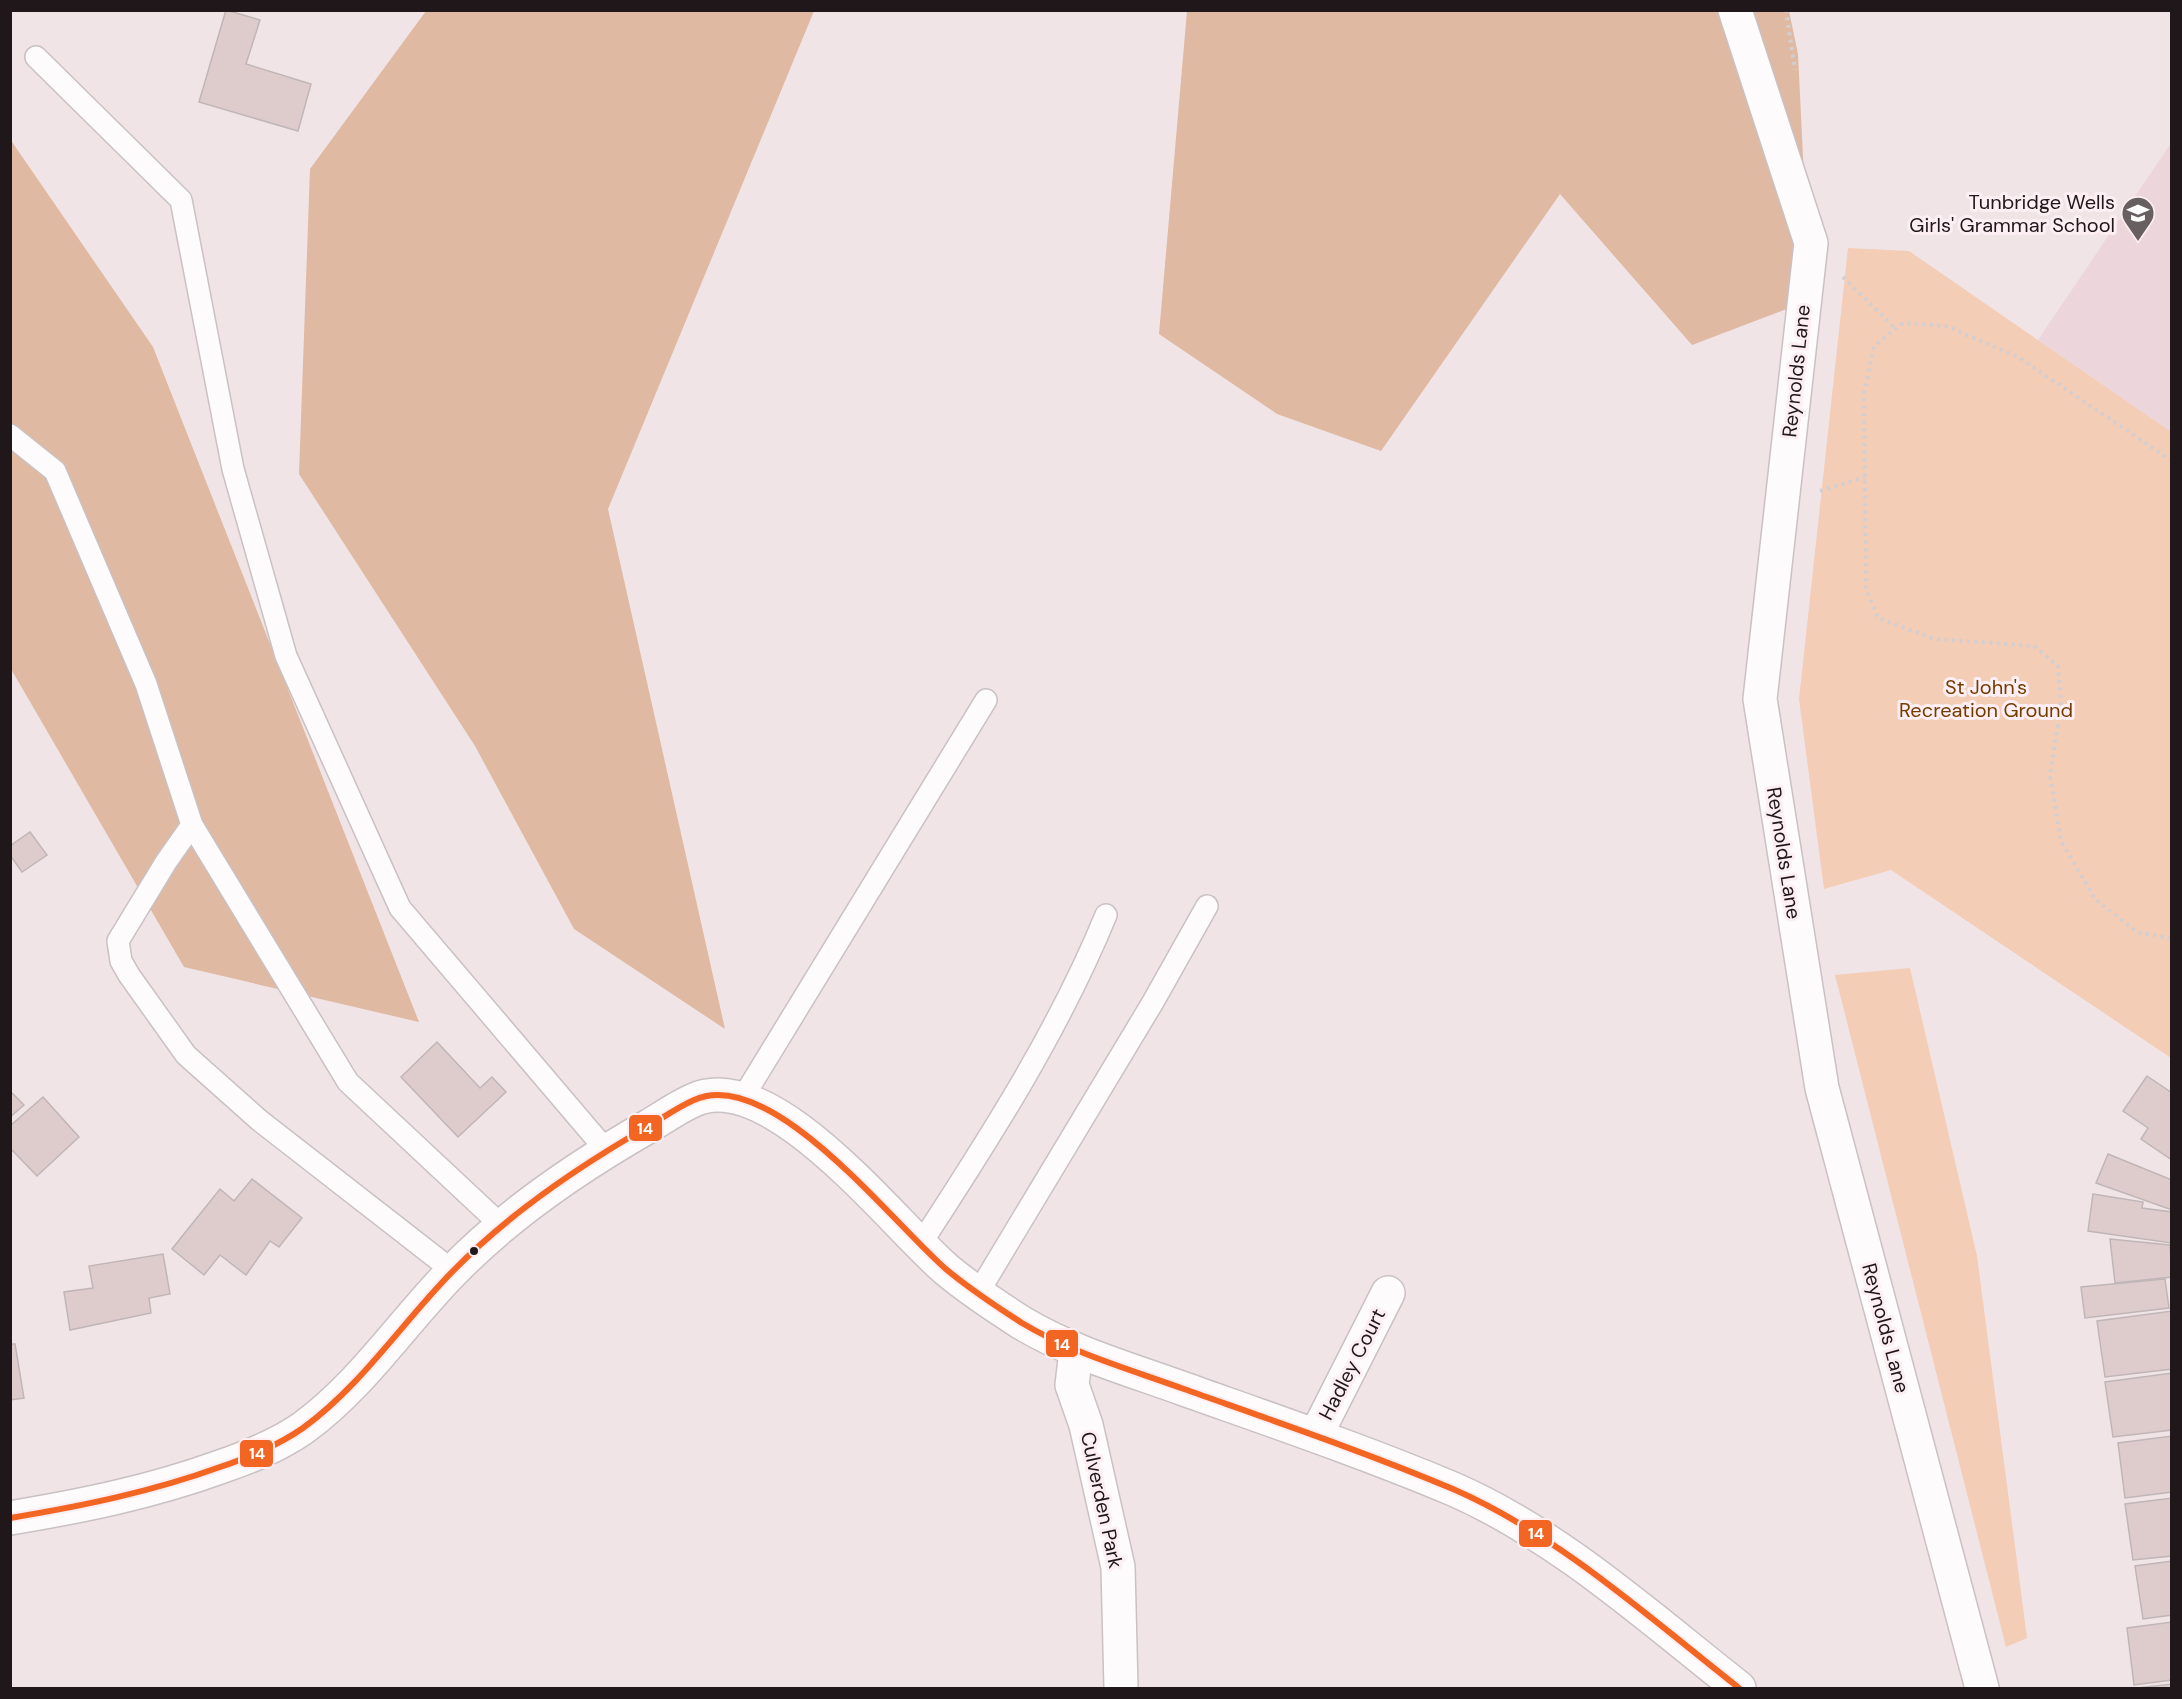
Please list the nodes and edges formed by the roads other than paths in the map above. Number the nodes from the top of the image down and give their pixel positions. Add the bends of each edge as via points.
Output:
1 (1735, 10) edge
2 (36, 57) dead end
3 (10, 435) edge
4 (986, 700) dead end
5 (192, 825) junction
6 (1207, 906) dead end
7 (1106, 915) dead end
8 (742, 1099) junction
9 (606, 1150) junction
10 (502, 1226) junction
11 (920, 1245) junction
12 (453, 1271) junction
13 (978, 1293) junction
14 (1388, 1293) dead end
15 (1076, 1351) junction
16 (1316, 1436) junction
17 (10, 1518) edge
18 (1121, 1689) edge
19 (1739, 1689) edge
20 (1982, 1689) edge

1 - 20 street, Reynolds Lane via 1811,243 1760,699 1822,1088
2 - 9 lane via 181,200 233,469 286,656 400,908
3 - 5 lane via 55,471 146,684
4 - 8 lane
5 - 10 lane via 348,1082
5 - 12 lane via 118,941 121,961 129,975 186,1055 259,1119
6 - 13 lane
7 - 11 lane via 1081,976 992,1135
8 - 9 street via 698,1097
8 - 11 street via 789,1122 817,1142
9 - 10 street
10 - 12 street
11 - 13 street
12 - 17 street via 354,1382 308,1424 282,1441 176,1483 95,1504
13 - 15 street via 1026,1325
14 - 16 street, Hadley Court
15 - 16 street
15 - 18 street, Culverden Park via 1072,1385 1086,1425 1118,1567
16 - 19 street via 1457,1491 1511,1518 1581,1566

